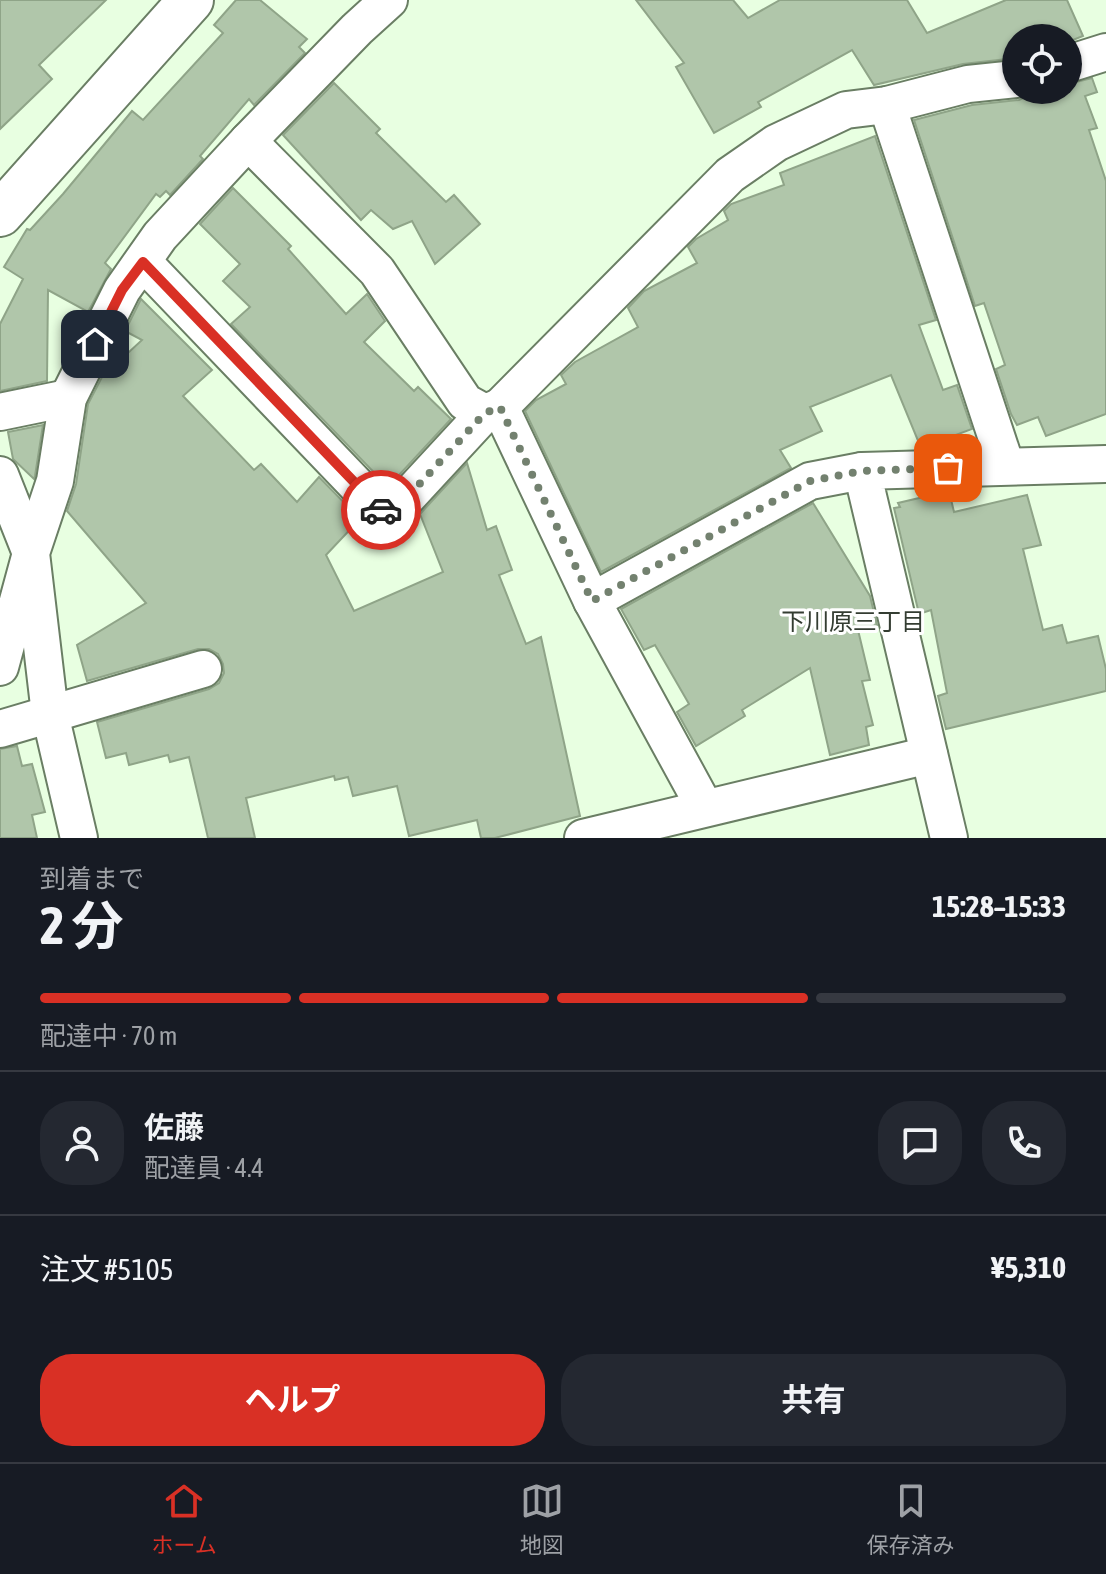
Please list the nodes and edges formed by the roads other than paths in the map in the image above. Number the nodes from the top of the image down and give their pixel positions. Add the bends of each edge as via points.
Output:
1 (191, 0) edge
2 (389, 0) edge
3 (1106, 52) edge
4 (1082, 60) edge
5 (1002, 80) edge
6 (887, 105) junction
7 (248, 141) junction
8 (0, 214) edge
9 (143, 262) junction
10 (68, 398) junction
11 (493, 410) junction
12 (0, 412) edge
13 (1106, 464) edge
14 (1006, 466) junction
15 (862, 471) junction
16 (0, 475) edge
17 (31, 553) junction
18 (592, 601) junction
19 (0, 667) edge
20 (203, 669) dead end
21 (50, 714) junction
22 (0, 729) edge
23 (929, 755) junction
24 (705, 808) junction
25 (79, 838) edge
26 (583, 838) edge
27 (949, 838) edge

1 - 8 street
2 - 7 street
3 - 4 street
5 - 6 street
6 - 11 street via 846,110 776,143 730,175
6 - 14 street
7 - 9 street via 160,236
7 - 11 street via 377,271 465,402
9 - 10 street via 122,290
9 - 11 street via 388,518
10 - 12 street
10 - 17 street via 55,481
11 - 18 street
13 - 14 street
14 - 15 street
15 - 18 street via 810,481
15 - 23 street
16 - 17 street
17 - 19 street
17 - 21 street
18 - 24 street
20 - 21 street
21 - 22 street
21 - 25 street
23 - 24 street
23 - 27 street
24 - 26 street

